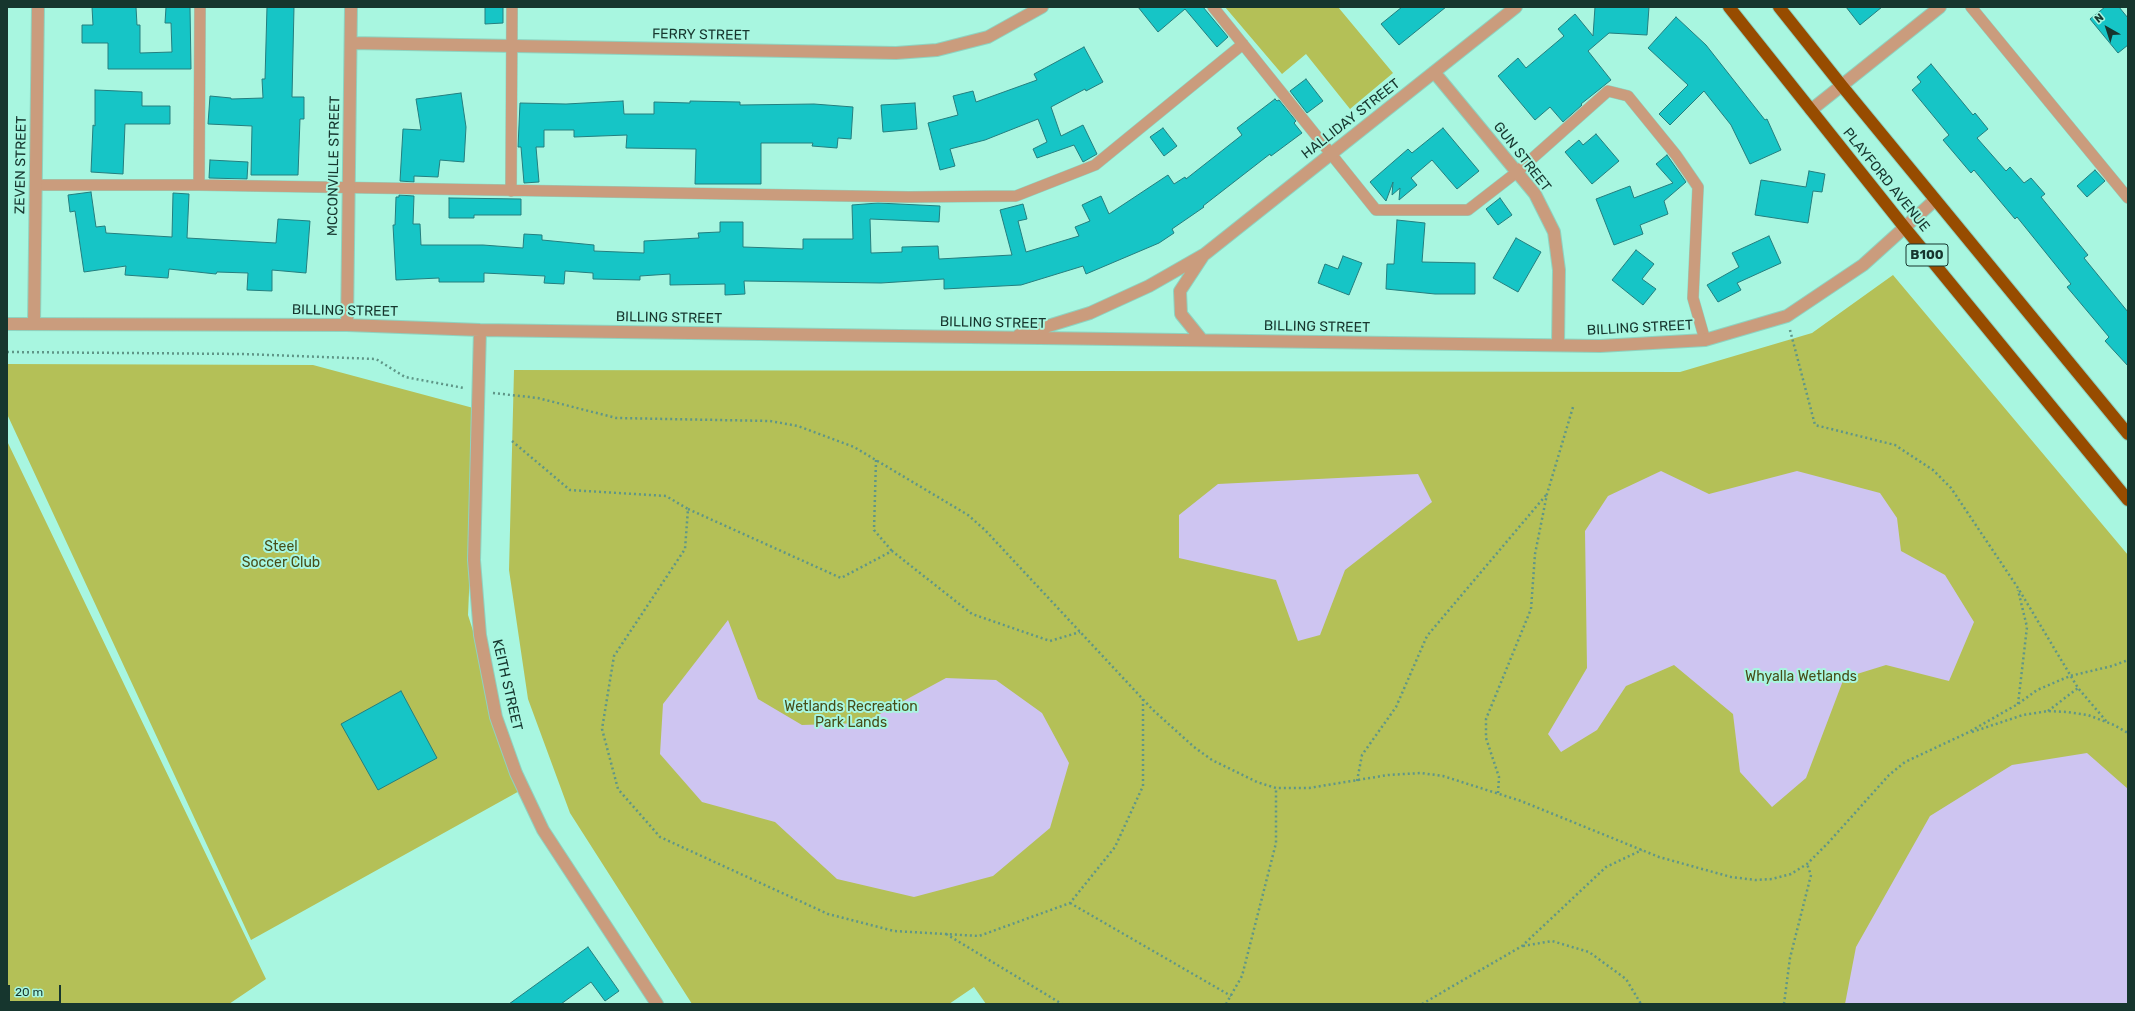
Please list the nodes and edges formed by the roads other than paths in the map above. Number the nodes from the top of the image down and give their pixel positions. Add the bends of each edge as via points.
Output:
1 (38, 7) edge
2 (200, 7) edge
3 (351, 7) edge
4 (512, 7) edge
5 (1042, 7) edge
6 (1213, 7) edge
7 (1516, 7) edge
8 (1729, 7) edge
9 (1779, 7) edge
10 (1940, 7) edge
11 (1971, 7) edge
12 (350, 43) junction
13 (1243, 44) junction
14 (512, 47) junction
15 (1434, 72) junction
16 (1842, 86) junction
17 (1811, 110) junction
18 (1330, 154) junction
19 (1517, 172) junction
20 (36, 184) junction
21 (199, 185) junction
22 (349, 189) junction
23 (511, 191) junction
24 (2128, 198) edge
25 (1935, 200) junction
26 (1905, 228) junction
27 (1205, 254) junction
28 (7, 324) edge
29 (34, 324) junction
30 (347, 325) junction
31 (480, 330) junction
32 (1008, 338) junction
33 (1202, 340) junction
34 (1705, 340) junction
35 (1558, 345) junction
36 (2128, 434) edge
37 (2128, 500) edge
38 (657, 1004) edge

1 - 20 street, ZEVEN STREET
2 - 21 lane
3 - 12 street, MCCONVILLE STREET
4 - 14 lane
5 - 14 street, FERRY STREET via 988,37 937,50 896,53
6 - 13 lane
7 - 15 street, HALLIDAY STREET
8 - 17 highway, PLAYFORD AVENUE / B100
9 - 16 highway, PLAYFORD AVENUE / B100
10 - 16 street
11 - 24 lane
12 - 14 street, FERRY STREET
12 - 22 street, MCCONVILLE STREET
13 - 18 lane
13 - 23 lane via 1095,165 1016,196 909,197
14 - 23 lane
15 - 18 street, HALLIDAY STREET
15 - 19 street, GUN STREET
16 - 17 street
16 - 25 highway, PLAYFORD AVENUE / B100
17 - 26 highway, PLAYFORD AVENUE / B100
18 - 19 lane via 1376,210 1468,210
18 - 27 street, HALLIDAY STREET
19 - 34 lane via 1608,91 1628,96 1676,155 1698,187 1693,298
19 - 35 street, GUN STREET via 1535,194 1554,232 1559,270
20 - 21 lane
20 - 29 street, ZEVEN STREET
21 - 22 lane
22 - 23 lane
22 - 30 street, MCCONVILLE STREET
25 - 26 street, BILLING STREET
25 - 36 highway, PLAYFORD AVENUE / B100
26 - 34 street, BILLING STREET via 1863,265 1786,316
26 - 37 highway, PLAYFORD AVENUE / B100
27 - 32 street, HALLIDAY STREET via 1149,286 1090,313
27 - 33 street, HALLIDAY STREET via 1180,292 1181,314
28 - 29 street, BILLING STREET
29 - 30 street, BILLING STREET
30 - 31 street, BILLING STREET
31 - 32 street, BILLING STREET
31 - 38 street, KEITH STREET via 474,560 480,635 496,717 516,773 543,830
32 - 33 street, BILLING STREET
33 - 35 street, BILLING STREET
34 - 35 street, BILLING STREET via 1600,346

